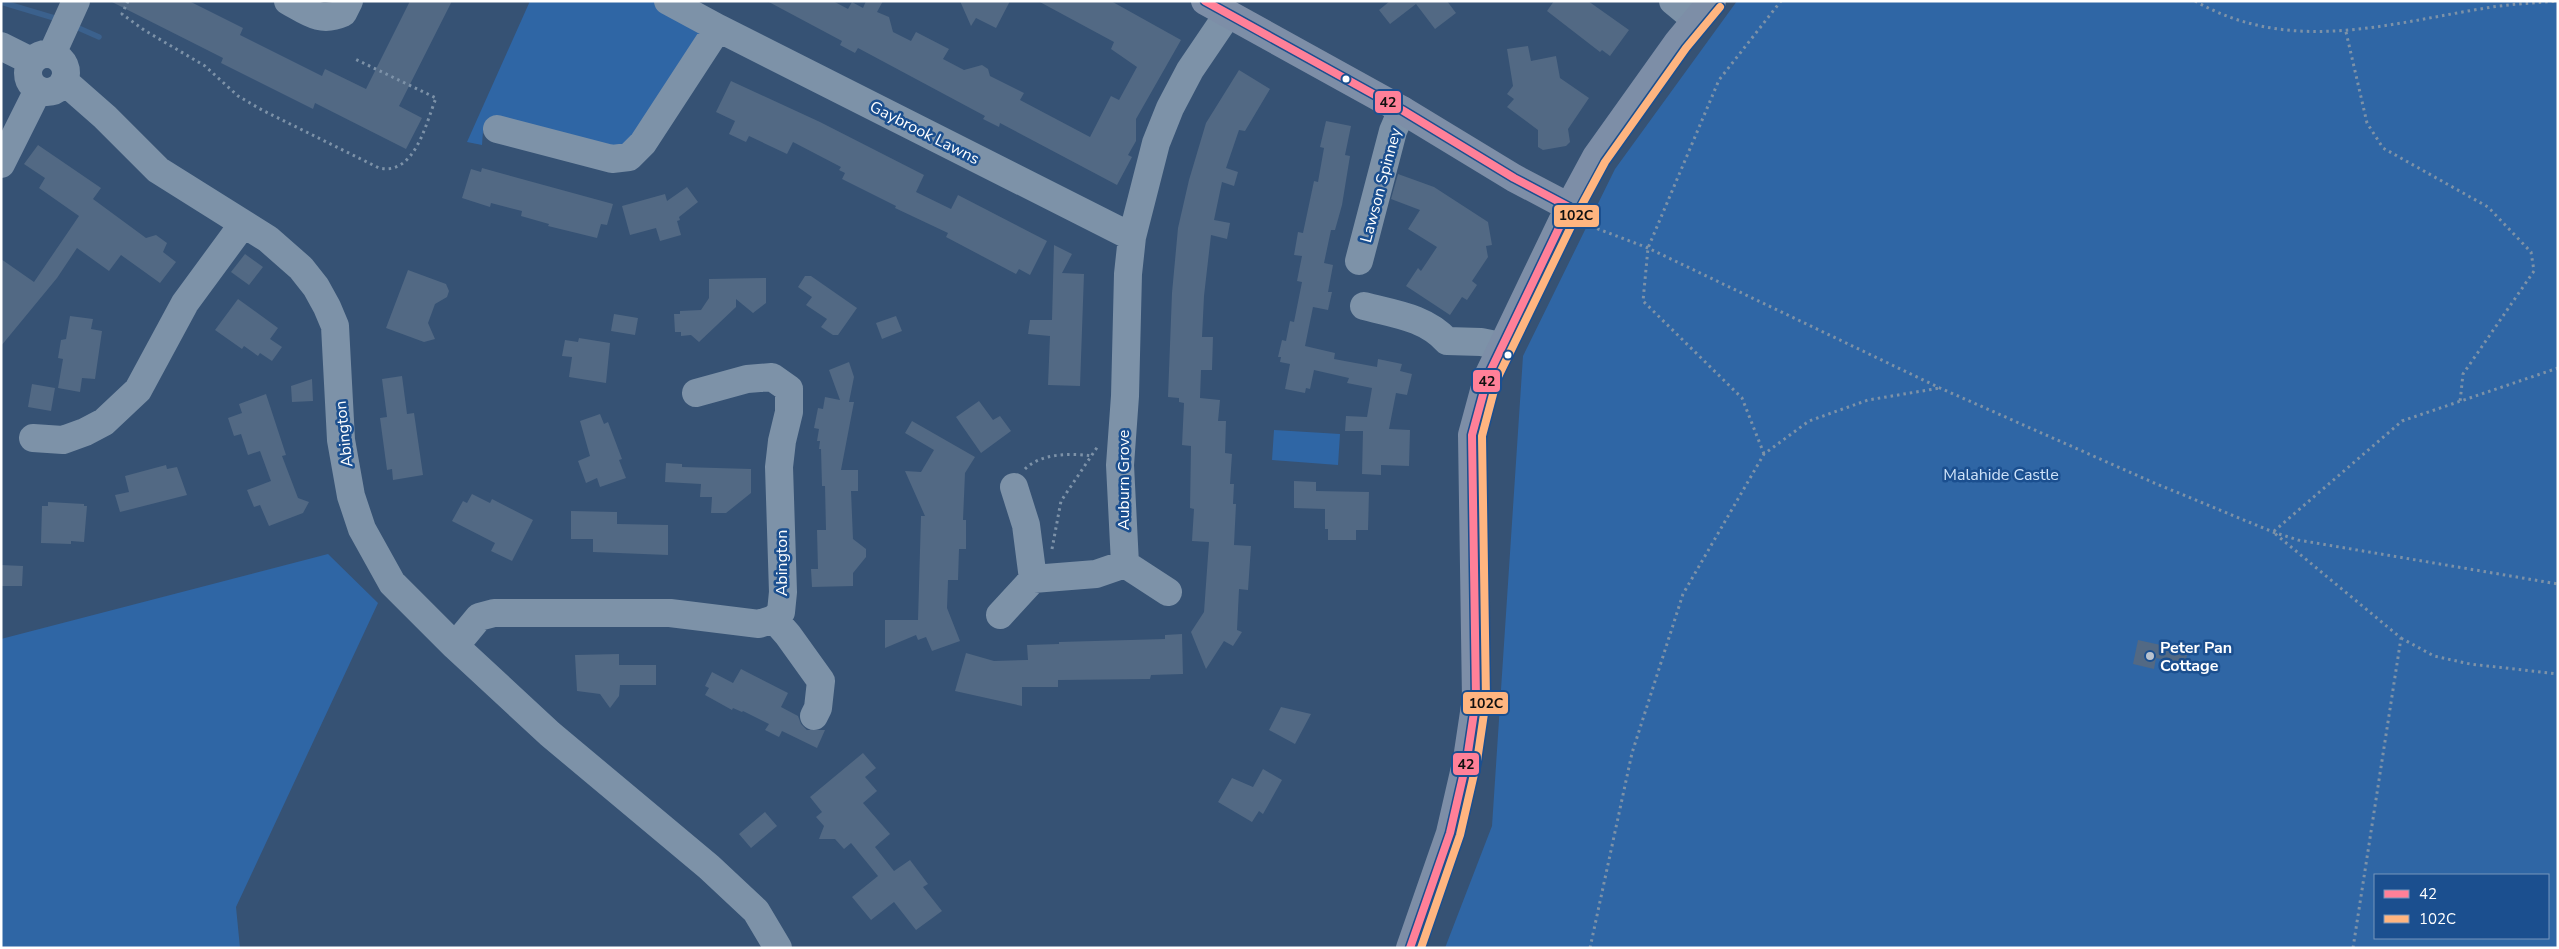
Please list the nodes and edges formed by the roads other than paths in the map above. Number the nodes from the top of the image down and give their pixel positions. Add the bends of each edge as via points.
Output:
1 (288, 1) edge
2 (348, 1) edge
3 (668, 1) edge
4 (1673, 1) edge
5 (1216, 8) edge
6 (1704, 11) edge
7 (718, 28) junction
8 (59, 32) edge
9 (1, 46) edge
10 (64, 81) junction
11 (38, 90) junction
12 (1402, 110) junction
13 (496, 129) dead end
14 (1, 164) edge
15 (1569, 207) junction
16 (244, 224) junction
17 (1132, 237) junction
18 (1359, 261) dead end
19 (1364, 306) dead end
20 (1501, 346) junction
21 (696, 393) dead end
22 (33, 438) dead end
23 (1014, 486) road end
24 (1125, 564) junction
25 (1032, 569) junction
26 (1168, 592) dead end
27 (1000, 615) dead end
28 (774, 619) junction
29 (455, 646) junction
30 (814, 716) dead end
31 (778, 948) edge
32 (1410, 948) edge

1 - 2 street via 317,16 331,18 342,13
3 - 7 street, Gaybrook Lawns
4 - 6 street
5 - 12 main road
5 - 17 street via 1156,143
6 - 15 main road via 1596,157
7 - 13 street via 644,143 629,157 612,159
7 - 17 street, Gaybrook Lawns
8 - 9 street
8 - 10 street via 58,57 65,68
8 - 11 street via 28,77
10 - 11 street via 56,90
10 - 16 street, Abington via 158,170
11 - 14 street
12 - 15 main road via 1514,178
12 - 18 street, Lawson Spinney via 1393,130
15 - 20 main road
16 - 22 street via 185,303 138,390 104,422 85,432 64,440
16 - 29 street, Abington via 291,248 328,307 335,326 341,440 351,496 362,530 392,583
17 - 24 street, Auburn Grove via 1120,465
19 - 20 street via 1418,320 1436,328 1447,341
20 - 32 main road via 1488,376 1472,435 1476,699 1468,760 1450,833
21 - 28 street, Abington via 740,381 772,377 789,389 789,412 780,467 783,592 781,612
23 - 25 street via 1026,525
24 - 25 street via 1096,574
24 - 26 street
25 - 27 street
28 - 29 street, Abington via 759,624 670,613 494,613 479,617
28 - 30 street via 820,681 818,708
29 - 31 street, Abington via 550,734 709,867 756,911

